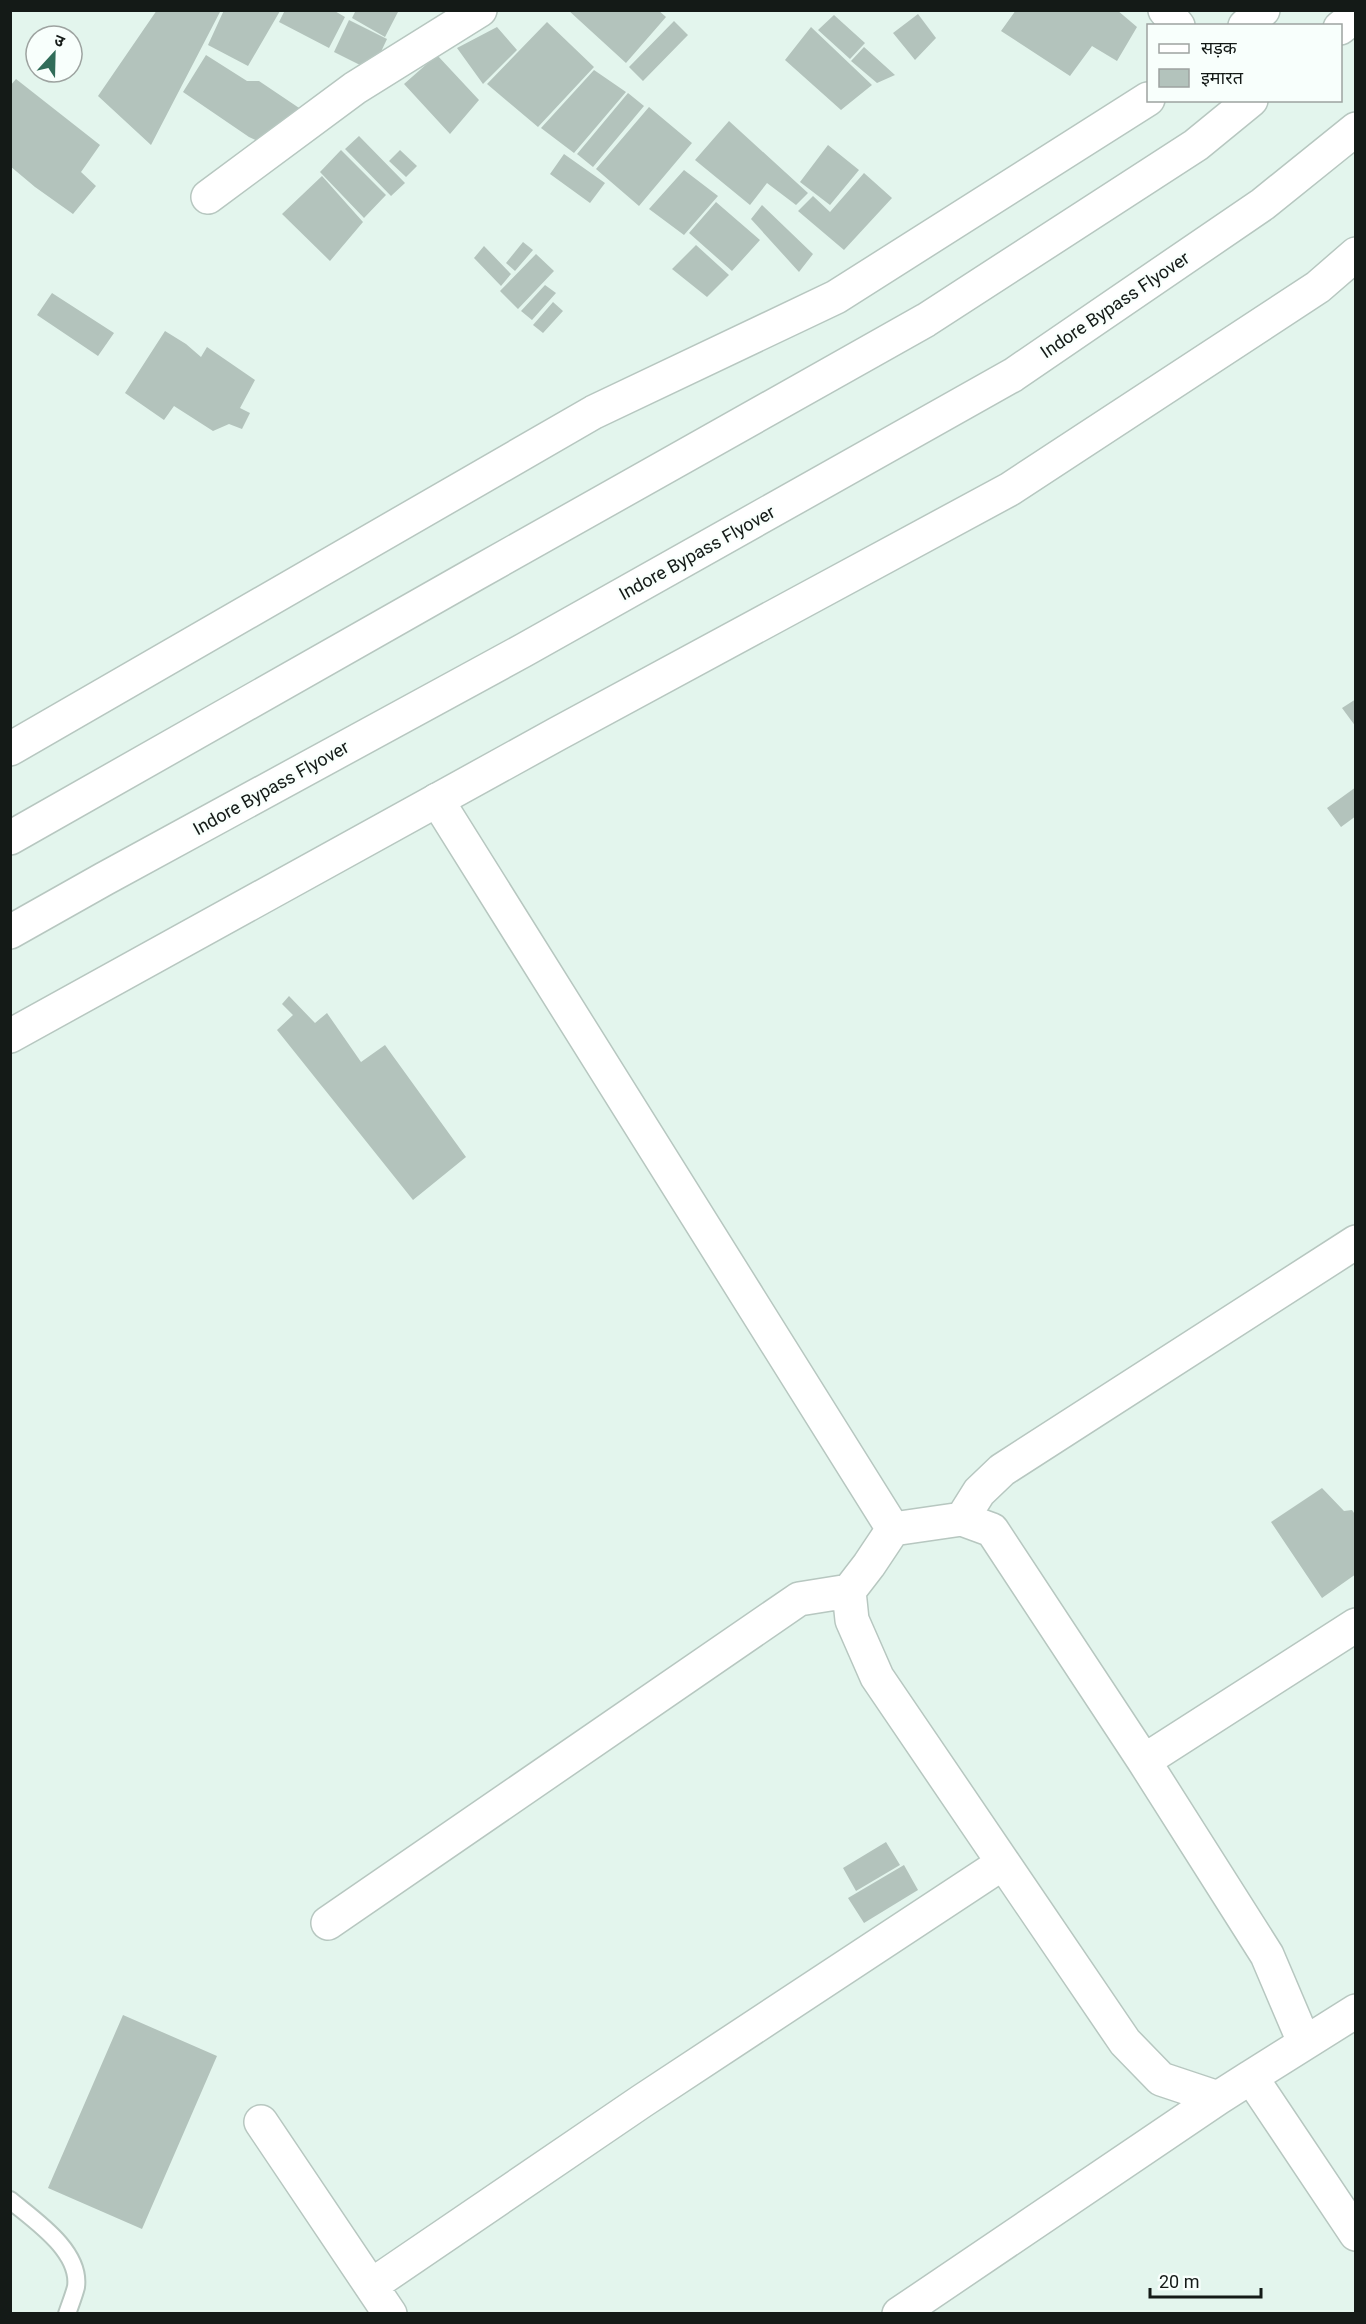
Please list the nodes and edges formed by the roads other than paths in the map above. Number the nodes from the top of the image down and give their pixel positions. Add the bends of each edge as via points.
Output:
1 (480, 10) edge
2 (1165, 10) edge
3 (1263, 10) edge
4 (1356, 15) edge
5 (1176, 24) edge
6 (1247, 24) edge
7 (1342, 27) edge
8 (1147, 100) edge
9 (1249, 102) edge
10 (1356, 129) edge
11 (208, 197) dead end
12 (1356, 255) edge
13 (10, 748) edge
14 (437, 800) junction
15 (10, 838) edge
16 (10, 932) edge
17 (10, 1036) edge
18 (1356, 1242) edge
19 (962, 1519) junction
20 (893, 1529) junction
21 (849, 1591) junction
22 (1356, 1625) edge
23 (1144, 1761) junction
24 (1004, 1863) junction
25 (328, 1923) dead end
26 (1356, 2011) edge
27 (1304, 2042) junction
28 (1251, 2077) junction
29 (1218, 2098) junction
30 (261, 2122) dead end
31 (10, 2199) edge
32 (1356, 2234) edge
33 (372, 2285) junction
34 (67, 2313) edge
35 (390, 2313) edge
36 (899, 2313) edge

1 - 11 main road via 355,88
2 - 5 main road
3 - 6 main road
4 - 7 main road
8 - 13 main road via 836,297 594,412
9 - 15 main road via 1196,145 926,320
10 - 16 main road, Indore Bypass Flyover via 1263,204 1013,375 524,650
12 - 14 main road via 1318,286 1010,489
14 - 17 main road
14 - 20 main road
18 - 19 main road via 1002,1470 979,1492
19 - 20 main road
19 - 23 main road via 992,1530
20 - 21 main road
21 - 24 main road via 852,1620 877,1677
21 - 25 main road via 799,1599
22 - 23 main road
23 - 27 main road via 1267,1955
24 - 29 main road via 1125,2042 1161,2079
24 - 33 main road via 642,2101
26 - 27 main road
27 - 28 main road
28 - 29 main road
28 - 32 main road
29 - 36 main road
30 - 33 main road
31 - 34 lane via 56,2238 75,2267 76,2286
33 - 35 main road

